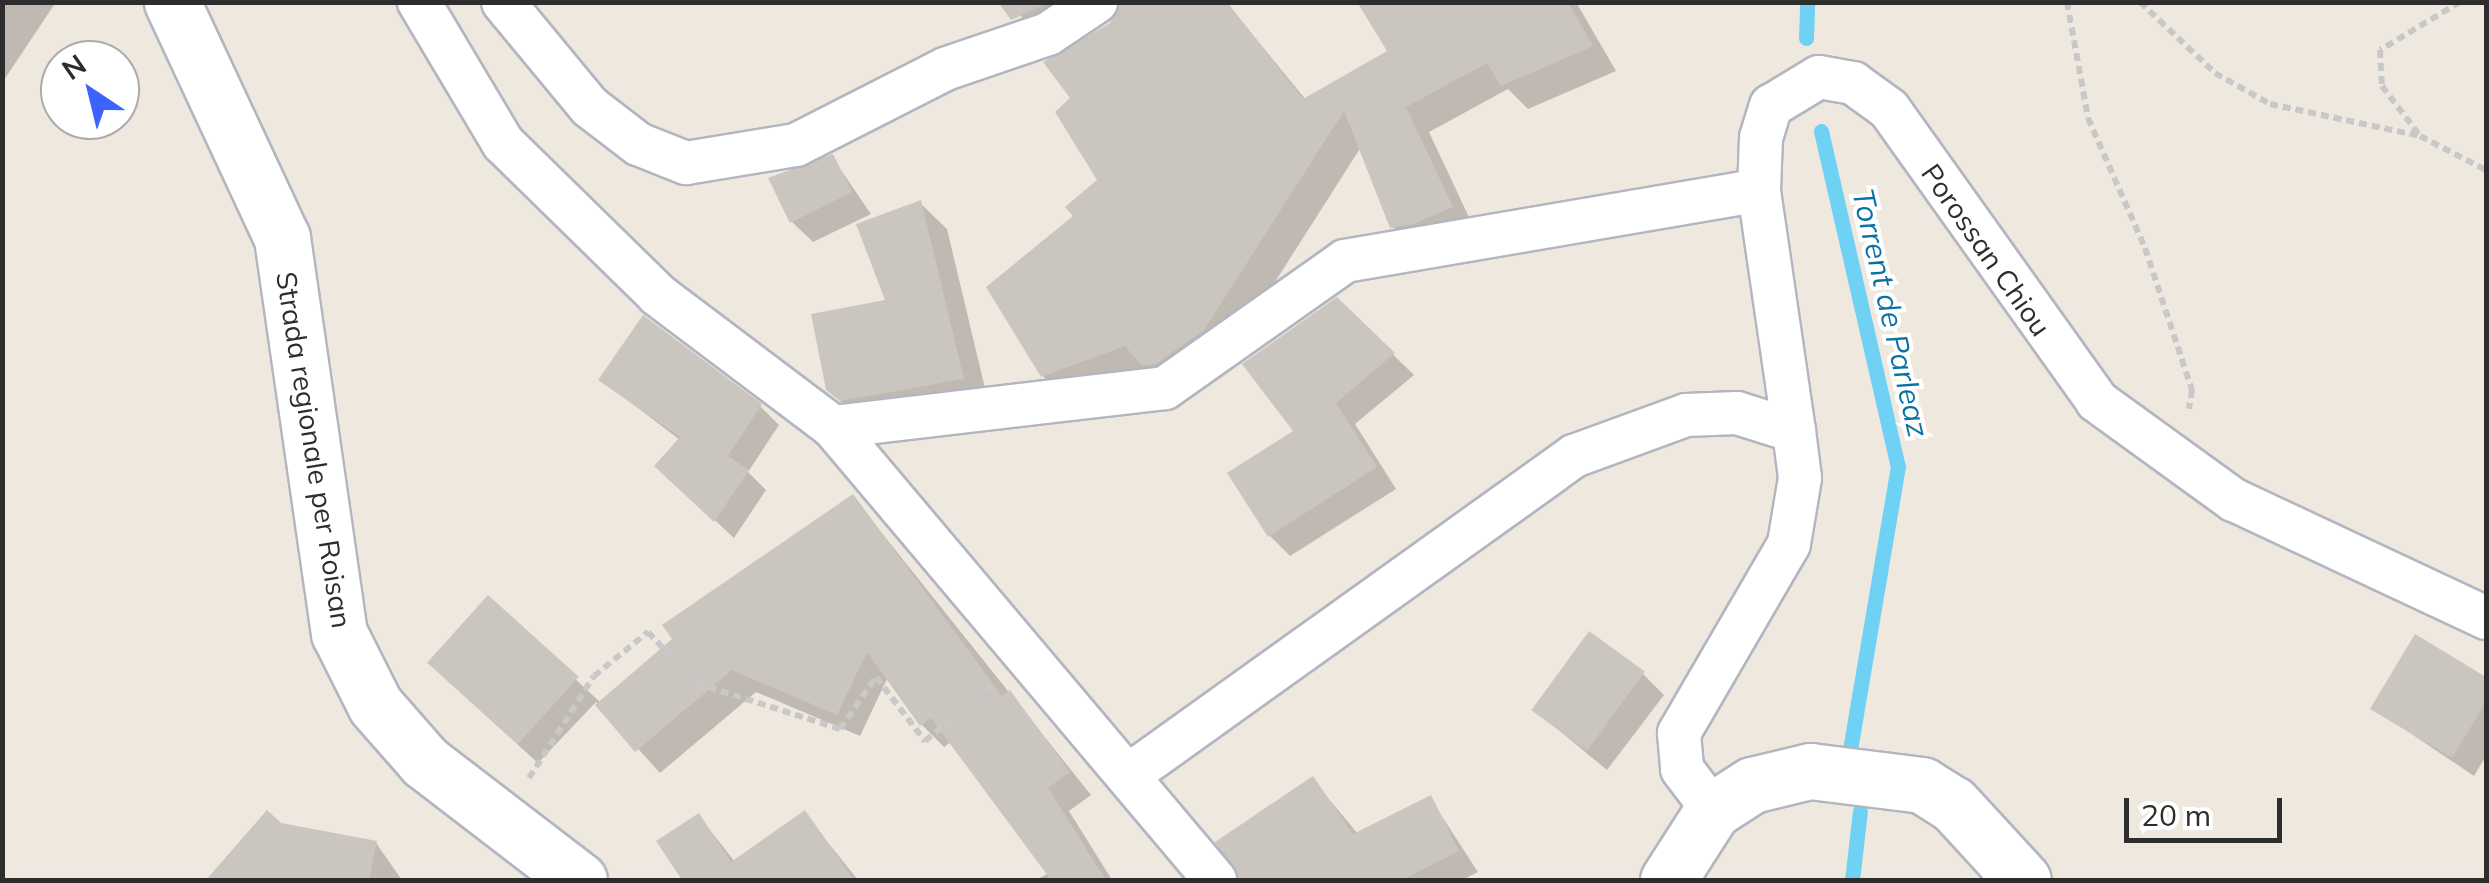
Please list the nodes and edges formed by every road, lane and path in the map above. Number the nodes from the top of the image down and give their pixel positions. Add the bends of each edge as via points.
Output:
1 (172, 2) edge
2 (418, 2) edge
3 (503, 2) edge
4 (1096, 2) edge
5 (2067, 2) edge
6 (2140, 2) edge
7 (2460, 2) edge
8 (2420, 136) junction
9 (2486, 170) edge
10 (1759, 190) junction
11 (833, 426) junction
12 (1794, 431) junction
13 (2178, 461) junction
14 (2486, 618) edge
15 (1029, 657) junction
16 (1132, 772) junction
17 (1713, 810) junction
18 (499, 826) junction
19 (578, 880) edge
20 (1215, 880) edge
21 (1668, 880) edge
22 (2022, 880) edge

1 - 18 main road, Strada regionale per Roisan via 282,238 339,633 375,705
2 - 11 street via 503,142 658,295
3 - 4 street via 590,107 638,144 686,163 796,145 945,69 1048,34
5 - 13 path via 2088,118 2192,390
6 - 8 path via 2215,73 2270,104
7 - 8 path via 2380,50 2382,86
8 - 9 path
10 - 11 street via 1345,262 1164,388
10 - 12 street, Porossan Chiou
10 - 13 street, Porossan Chiou via 1771,106 1820,78 1852,83 1889,109 2097,401
11 - 15 street
12 - 16 street via 1737,414 1686,415 1574,456
12 - 17 street, Porossan Chiou via 1800,478 1789,544 1679,732 1682,769
13 - 14 street, Porossan Chiou via 2251,508
15 - 16 street
15 - 18 path via 925,741 876,677 840,729 696,683 648,632 594,676
16 - 20 street
17 - 21 main road
17 - 22 main road via 1752,785 1810,772 1922,784 1954,804
18 - 19 main road, Strada regionale per Roisan

